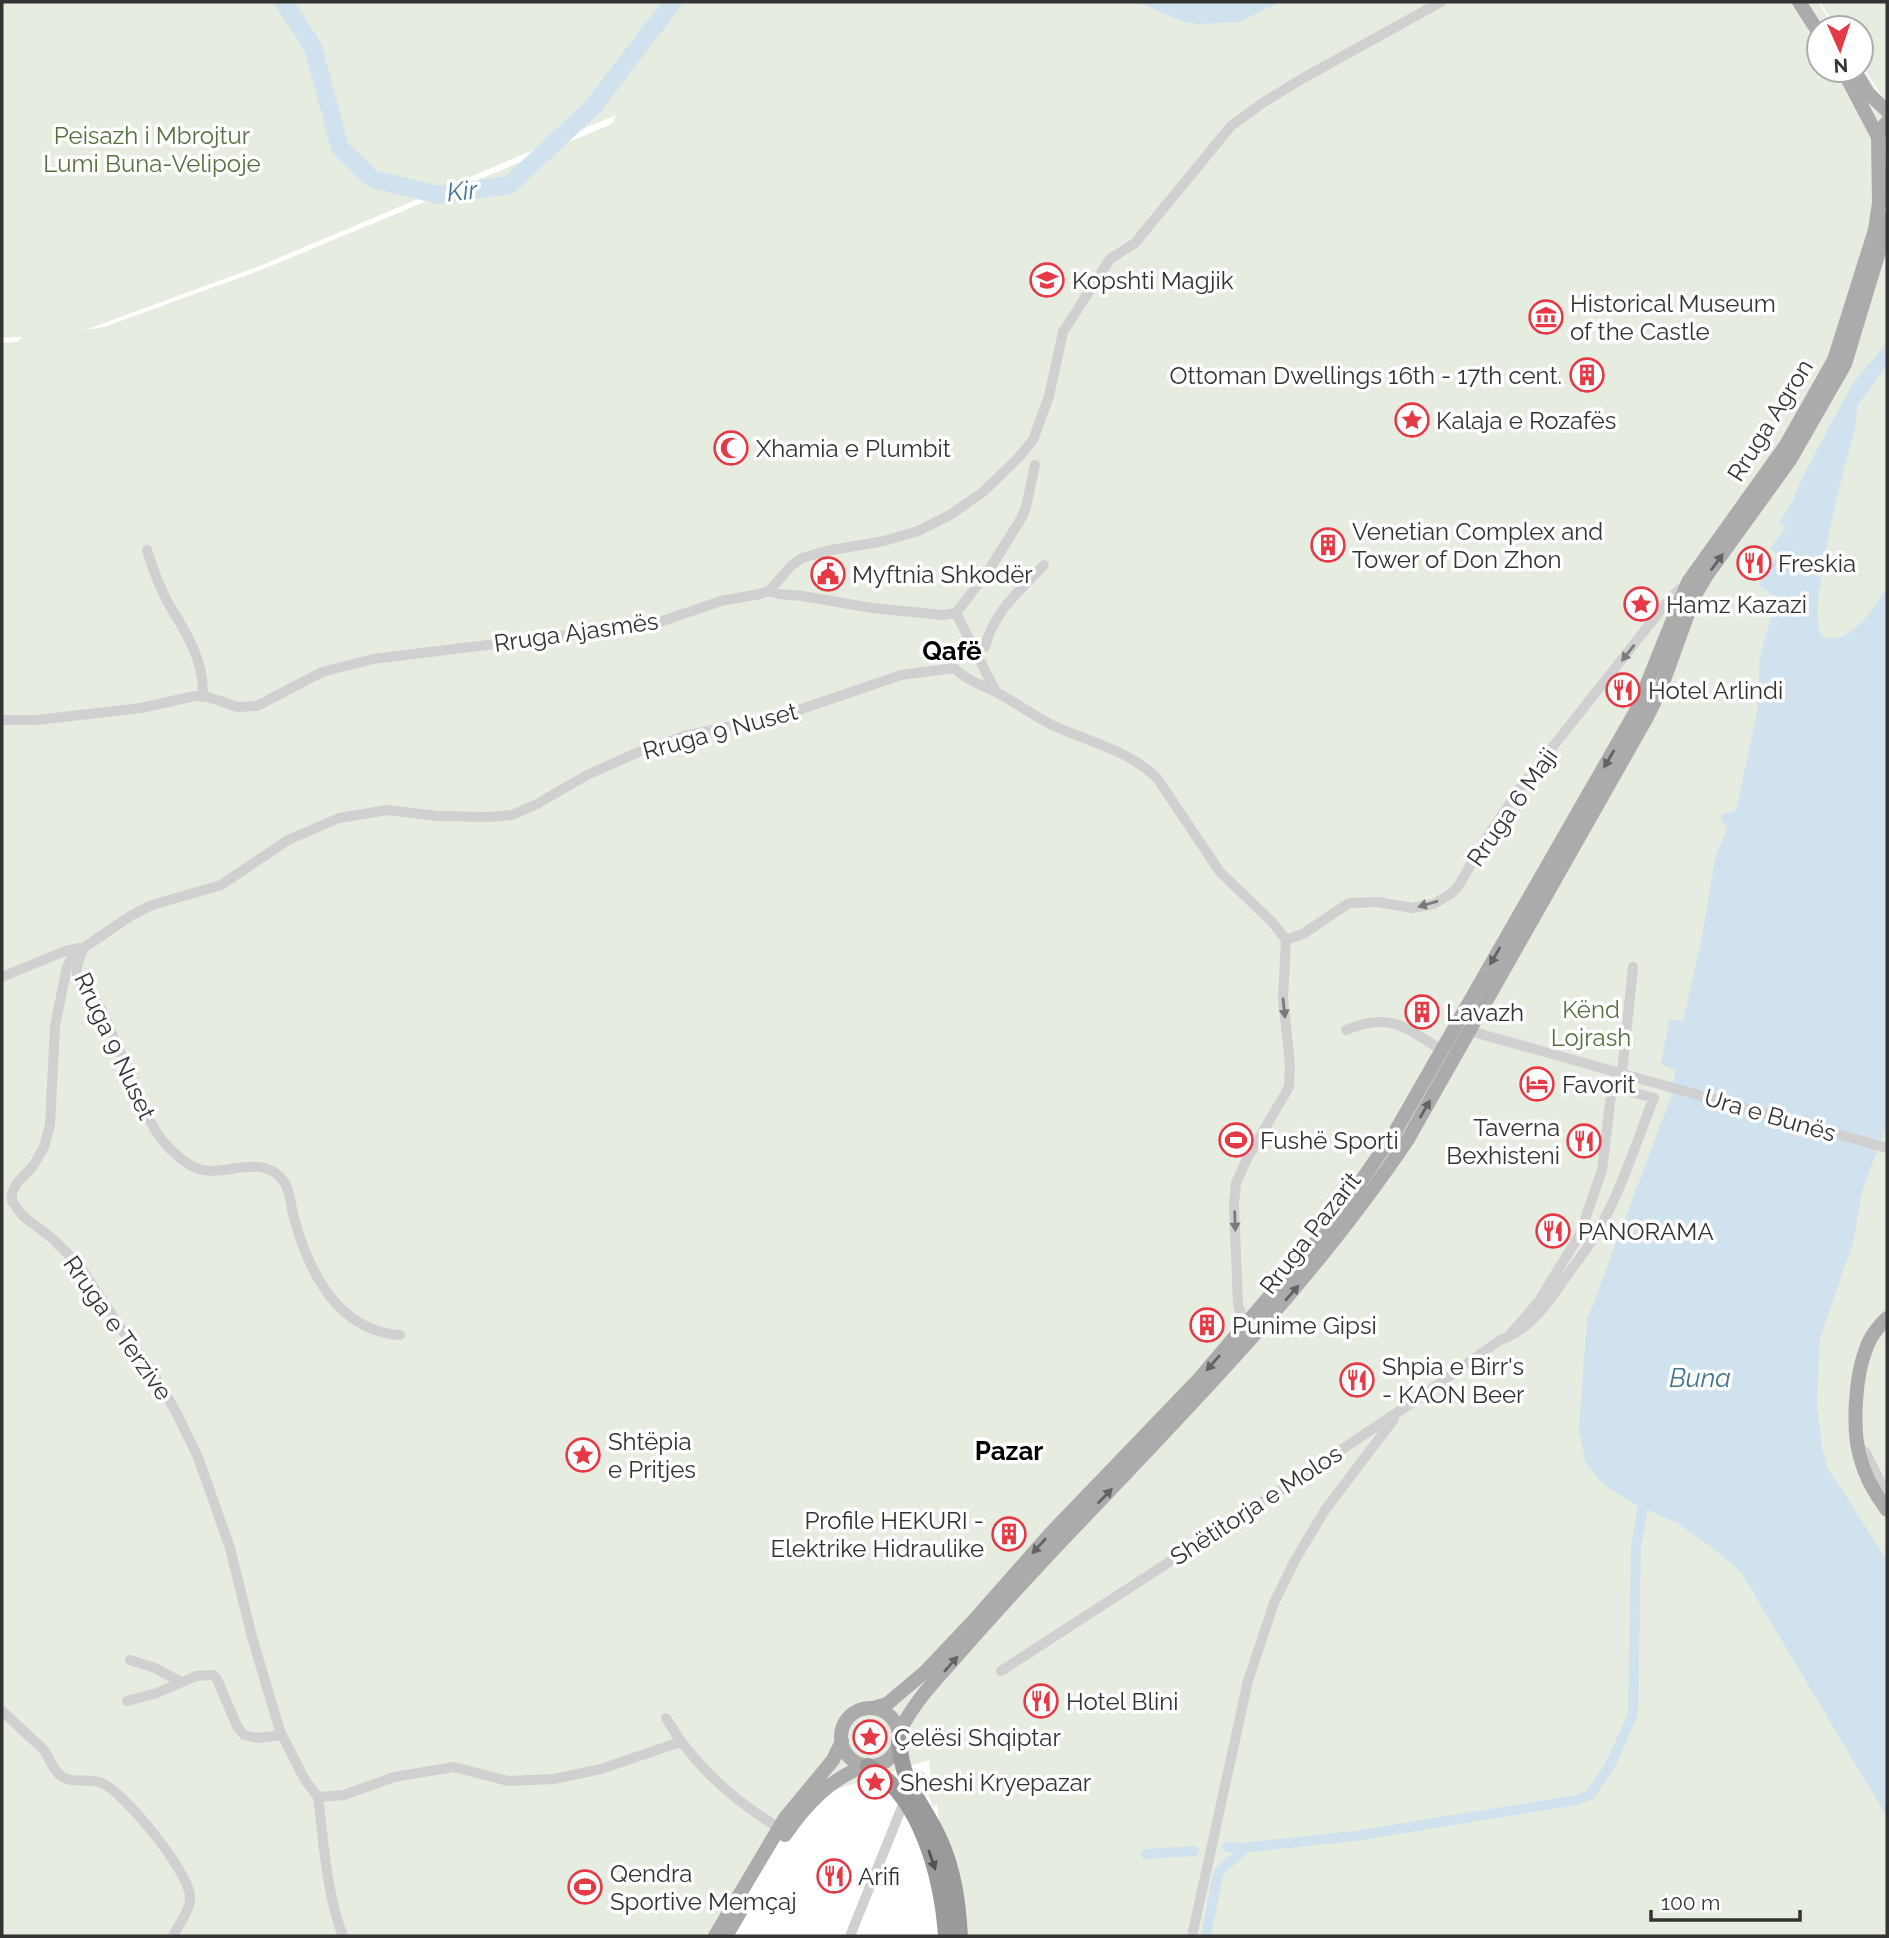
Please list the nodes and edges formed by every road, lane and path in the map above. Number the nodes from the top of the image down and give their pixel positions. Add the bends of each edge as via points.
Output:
1 (1441, 2) edge
2 (1850, 84) edge
3 (1862, 84) edge
4 (1887, 111) edge
5 (1887, 122) edge
6 (1882, 145) edge
7 (1887, 219) edge
8 (1035, 465) dead end
9 (147, 550) dead end
10 (1044, 565) dead end
11 (1688, 582) junction
12 (769, 591) junction
13 (956, 613) junction
14 (954, 668) junction
15 (1660, 691) joint
16 (996, 692) junction
17 (202, 697) junction
18 (1642, 700) joint
19 (2, 720) edge
20 (1286, 940) junction
21 (84, 947) junction
22 (1633, 967) dead end
23 (2, 977) edge
24 (1346, 1030) dead end
25 (1470, 1031) junction
26 (1442, 1050) junction
27 (1622, 1073) junction
28 (1887, 1148) edge
29 (1887, 1318) edge
30 (1247, 1324) junction
31 (400, 1335) dead end
32 (1508, 1337) junction
33 (1400, 1411) junction
34 (1857, 1446) junction
35 (1887, 1495) edge
36 (1887, 1510) edge
37 (130, 1660) dead end
38 (1001, 1671) dead end
39 (181, 1682) junction
40 (127, 1701) dead end
41 (873, 1708) junction
42 (2, 1711) edge
43 (667, 1718) dead end
44 (282, 1735) junction
45 (899, 1737) junction
46 (842, 1741) junction
47 (680, 1742) junction
48 (867, 1765) junction
49 (318, 1797) junction
50 (909, 1798) junction
51 (779, 1828) junction
52 (173, 1936) edge
53 (343, 1936) edge
54 (715, 1936) edge
55 (726, 1936) edge
56 (850, 1936) edge
57 (946, 1936) edge
58 (960, 1936) edge
59 (1192, 1936) edge

1 - 12 street via 1314,72 1231,127 1135,243 1110,259 1062,332 1049,396 1033,440 982,492 918,531 802,558
2 - 6 main road, Rruga Agron
3 - 4 main road
5 - 6 main road via 1881,130
6 - 11 main road, Rruga Agron via 1875,230 1840,348 1786,445
15 -> 7 main road, Rruga Agron via 1694,597 1790,460 1845,364
8 - 13 street via 1021,519
9 - 17 street via 191,645
10 - 14 street, bridge via 998,616 982,647
11 - 18 main road, Rruga Agron
11 -> 20 street, Rruga 6 Maji via 1672,596 1521,787 1452,892 1434,904 1412,908 1349,903
12 - 13 street, Rruga Ajasmës via 856,606
12 - 17 street, Rruga Ajasmës via 721,601 651,625 373,659 315,675 257,706 238,707
13 - 16 street
14 - 16 street
14 - 21 street, Rruga 9 Nuset via 893,677 788,713 685,736 587,775 512,815 438,816 387,810 339,818 288,840 220,885 143,910
15 - 25 main road, Rruga Pazarit
16 - 20 street via 1053,725 1122,752 1149,770 1220,872
17 - 19 street, Rruga Ajasmës via 37,720
18 -> 26 main road, Rruga Pazarit
20 -> 30 street via 1283,998 1289,1087 1243,1167 1235,1193 1238,1304
21 - 23 street
21 - 31 street, Rruga 9 Nuset via 78,977 100,1005 161,1139 199,1170 253,1166 281,1177 306,1251 334,1303 369,1329
21 - 44 street, Rruga e Terzive via 73,955 61,990 50,1125 44,1147 18,1182 12,1201 79,1265 176,1412 198,1457 230,1548
22 - 27 street
24 - 26 street via 1396,1022
25 - 27 street, Ura e Bunës
45 -> 25 main road, Rruga Pazarit via 914,1705 1000,1607 1170,1429 1312,1270 1408,1139
26 - 30 main road, Rruga Pazarit via 1371,1169
27 - 28 street, Ura e Bunës
29 - 34 main road via 1872,1336 1862,1360
30 -> 41 main road, Rruga Pazarit via 926,1671 887,1704
32 - 32 street, Shëtitorja e Molos via 1530,1324 1597,1233 1654,1098 1612,1087 1602,1170 1580,1234 1539,1301
32 - 33 street, Shëtitorja e Molos
33 - 38 street, Shëtitorja e Molos
33 - 59 street via 1325,1510 1274,1603 1248,1681
34 - 35 street via 1866,1453
34 - 36 main road via 1868,1480
37 - 39 street
39 - 40 street
39 - 44 street via 213,1675 244,1735
41 - 45 main road via 895,1721
41 - 46 main road via 853,1714 842,1730
42 - 52 street via 43,1749 60,1776 102,1783 131,1805 159,1841 188,1886 190,1900
43 - 47 street
44 - 49 street, Rruga e Terzive
45 - 48 main road via 888,1760
45 - 50 highway
46 - 48 main road via 855,1762
46 - 51 main road via 834,1760
47 - 49 street via 601,1769 554,1779 508,1781 454,1767 394,1777 344,1795
47 - 51 street via 704,1772
48 - 50 highway
48 - 55 main road via 846,1773 802,1812
49 - 53 street via 335,1916
50 - 56 street
50 -> 57 highway via 932,1858
50 - 58 highway via 939,1838 947,1857
51 - 54 main road

